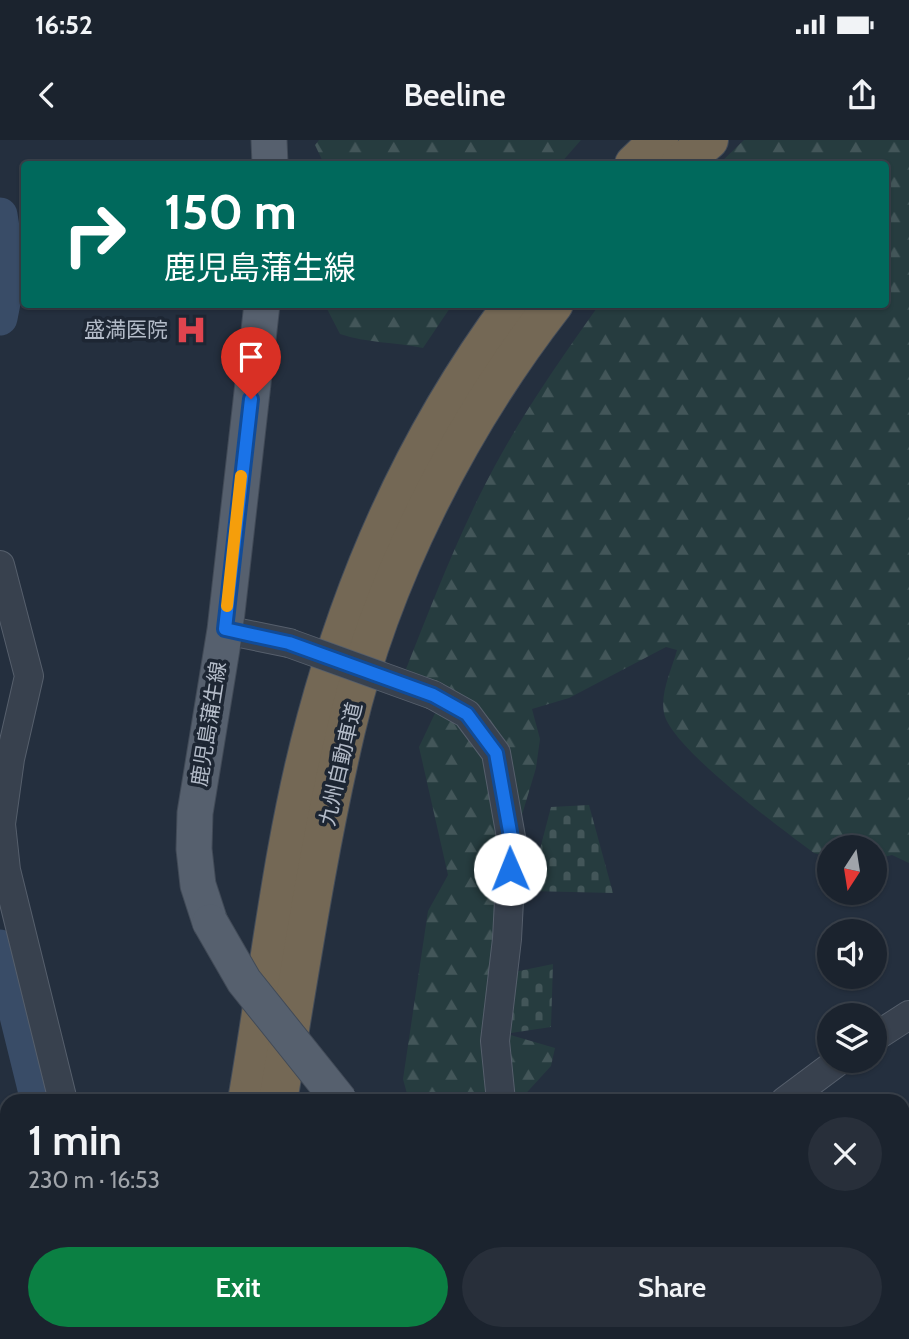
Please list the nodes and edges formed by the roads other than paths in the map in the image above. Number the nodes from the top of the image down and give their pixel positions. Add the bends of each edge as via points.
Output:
1 (269, 140) edge
2 (659, 140) edge
3 (709, 140) edge
4 (270, 161) edge
5 (637, 161) edge
6 (684, 161) edge
7 (262, 308) edge
8 (510, 308) edge
9 (551, 308) edge
10 (0, 565) edge
11 (225, 629) junction
12 (909, 1016) edge
13 (887, 1030) edge
14 (823, 1073) edge
15 (61, 1094) edge
16 (248, 1094) edge
17 (279, 1094) edge
18 (334, 1094) edge
19 (500, 1094) edge
20 (794, 1094) edge

1 - 4 main road
2 - 5 highway
3 - 6 highway
7 - 11 main road, 鹿児島蒲生線
8 - 16 highway, 九州自動車道 via 467,370 398,492 343,630 315,721 292,830
9 - 17 highway, 九州自動車道 via 462,441 427,508 374,638 346,729 306,926
10 - 15 street via 29,676 1,824 6,870
11 - 18 main road, 鹿児島蒲生線, bridge via 201,763 194,837 198,886 210,922 244,981
11 - 19 street, bridge via 289,643 433,695 467,714 496,753 512,843 495,1041
12 - 13 street
14 - 20 street

